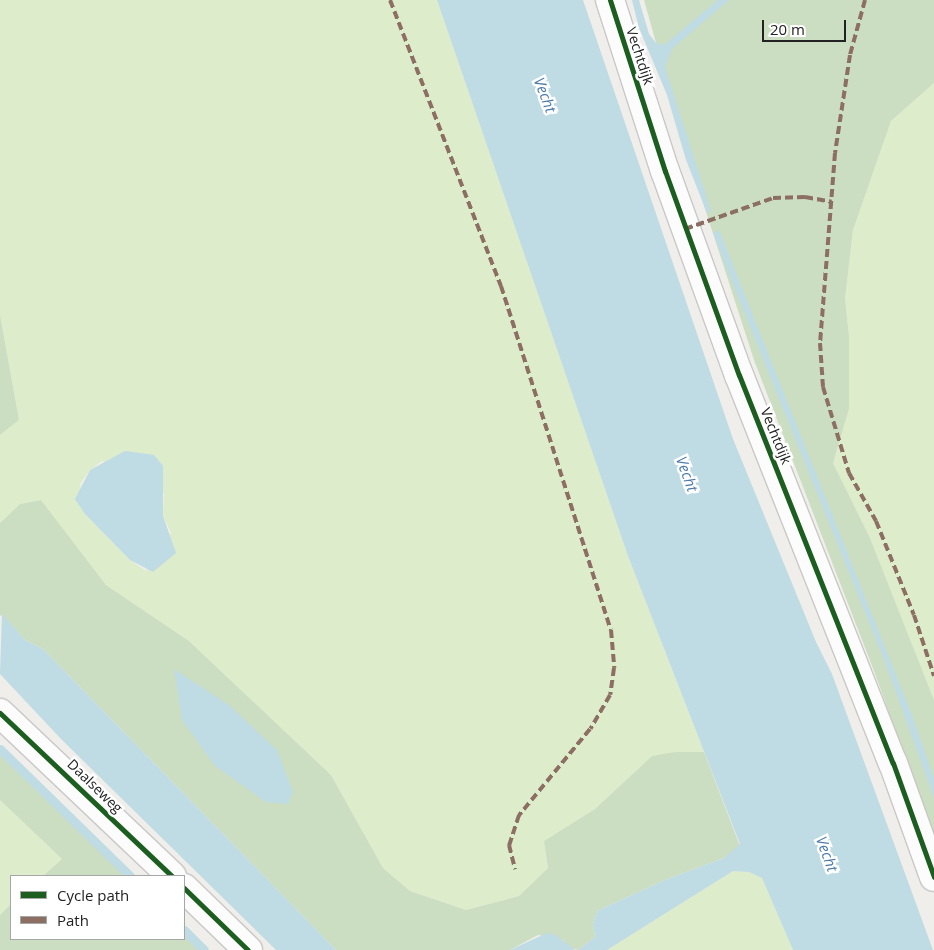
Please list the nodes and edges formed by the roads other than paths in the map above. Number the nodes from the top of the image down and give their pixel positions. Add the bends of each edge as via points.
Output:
1 (610, 0) edge
2 (0, 713) edge
3 (171, 875) edge
4 (934, 877) edge
5 (185, 889) edge
6 (248, 950) edge

1 - 4 street, Vechtdijk via 665,171 709,293 893,763
2 - 3 street, Daalseweg
5 - 6 street

